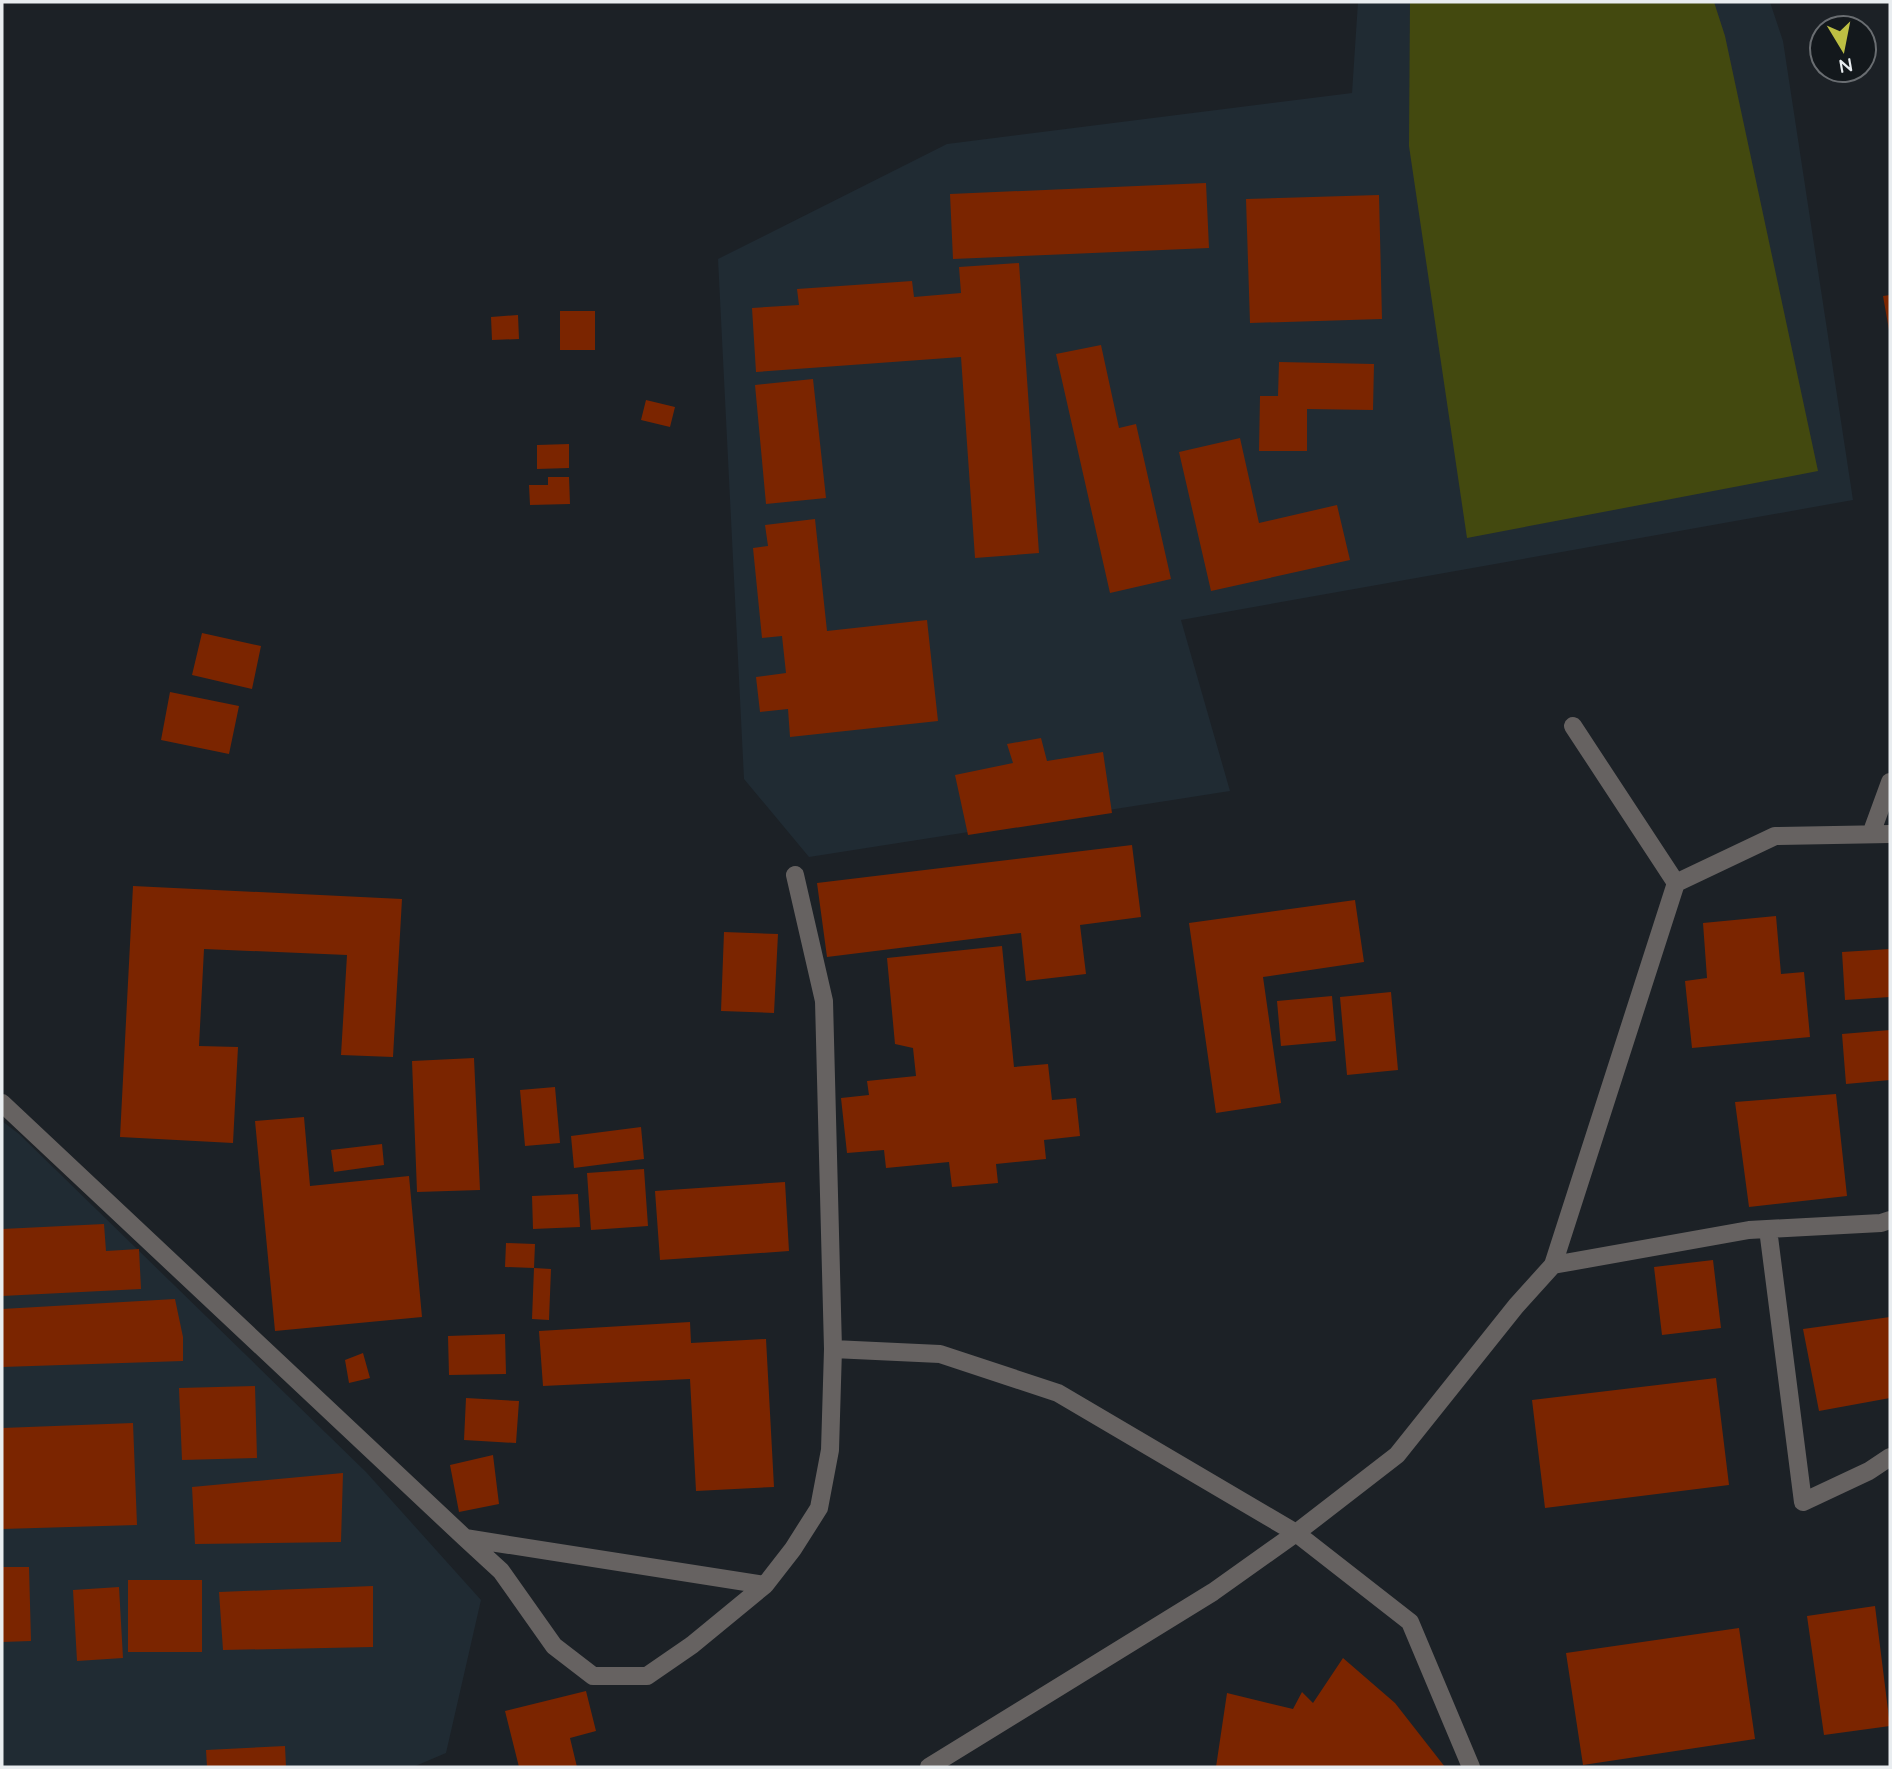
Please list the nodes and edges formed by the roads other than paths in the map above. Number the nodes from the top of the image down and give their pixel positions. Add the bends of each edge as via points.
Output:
1 (1573, 726) dead end
2 (1890, 782) edge
3 (1871, 834) junction
4 (1890, 834) edge
5 (795, 875) dead end
6 (1676, 883) junction
7 (2, 1103) edge
8 (1890, 1220) edge
9 (1768, 1229) junction
10 (1553, 1265) junction
11 (834, 1349) junction
12 (1890, 1457) edge
13 (1296, 1533) junction
14 (465, 1538) junction
15 (765, 1585) junction
16 (929, 1767) edge
17 (1471, 1767) edge

1 - 6 street
2 - 3 street
3 - 4 street
3 - 6 street via 1775,836
5 - 11 street via 824,1001
6 - 10 street
7 - 14 street
8 - 9 street
9 - 10 street
9 - 12 street via 1802,1502
10 - 13 street via 1397,1455
11 - 13 street via 940,1354 1058,1394
11 - 15 street via 830,1450 819,1507
13 - 16 street via 1213,1592
13 - 17 street via 1410,1622
14 - 15 street
14 - 15 street via 501,1572 554,1646 593,1676 647,1676

